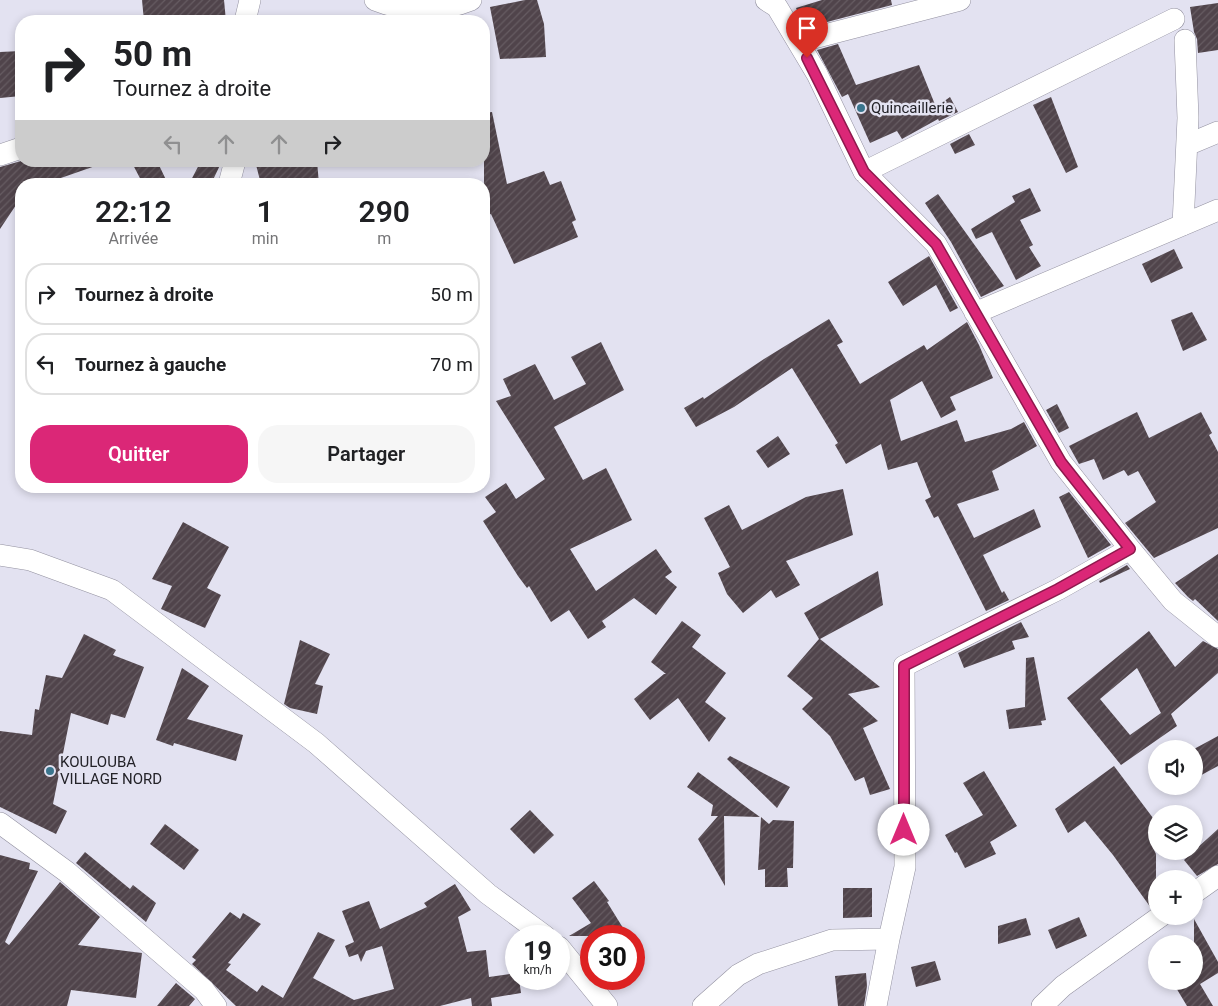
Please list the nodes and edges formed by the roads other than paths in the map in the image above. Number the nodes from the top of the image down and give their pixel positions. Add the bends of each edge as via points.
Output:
1 (250, 0) edge
2 (375, 0) edge
3 (471, 0) edge
4 (766, 0) edge
5 (960, 0) edge
6 (246, 15) edge
7 (1174, 19) dead end
8 (1185, 40) dead end
9 (798, 42) junction
10 (1218, 132) edge
11 (1186, 145) junction
12 (15, 150) edge
13 (0, 155) edge
14 (864, 172) junction
15 (1218, 210) edge
16 (1183, 224) junction
17 (975, 313) junction
18 (1130, 549) junction
19 (0, 554) edge
20 (1218, 637) edge
21 (0, 823) edge
22 (1218, 876) edge
23 (1203, 887) edge
24 (530, 925) edge
25 (1148, 925) edge
26 (889, 939) junction
27 (570, 960) edge
28 (216, 1006) edge
29 (607, 1006) edge
30 (703, 1006) edge
31 (876, 1006) edge
32 (1042, 1006) edge

1 - 6 street
2 - 3 street via 424,12 452,8
4 - 9 street via 777,7
5 - 9 street
7 - 14 street
8 - 11 street
9 - 14 street
10 - 11 street
11 - 16 street
12 - 13 street
14 - 17 street via 936,244
15 - 16 street
16 - 17 street
17 - 18 street via 1061,462
18 - 20 street via 1173,601
18 - 26 street via 904,666 905,867
19 - 24 street via 30,560 112,590 316,743 488,894
21 - 28 street via 67,872 204,990
22 - 23 street
25 - 32 street via 1063,986
26 - 30 street via 832,940 758,964 738,976
26 - 31 street
27 - 29 street

